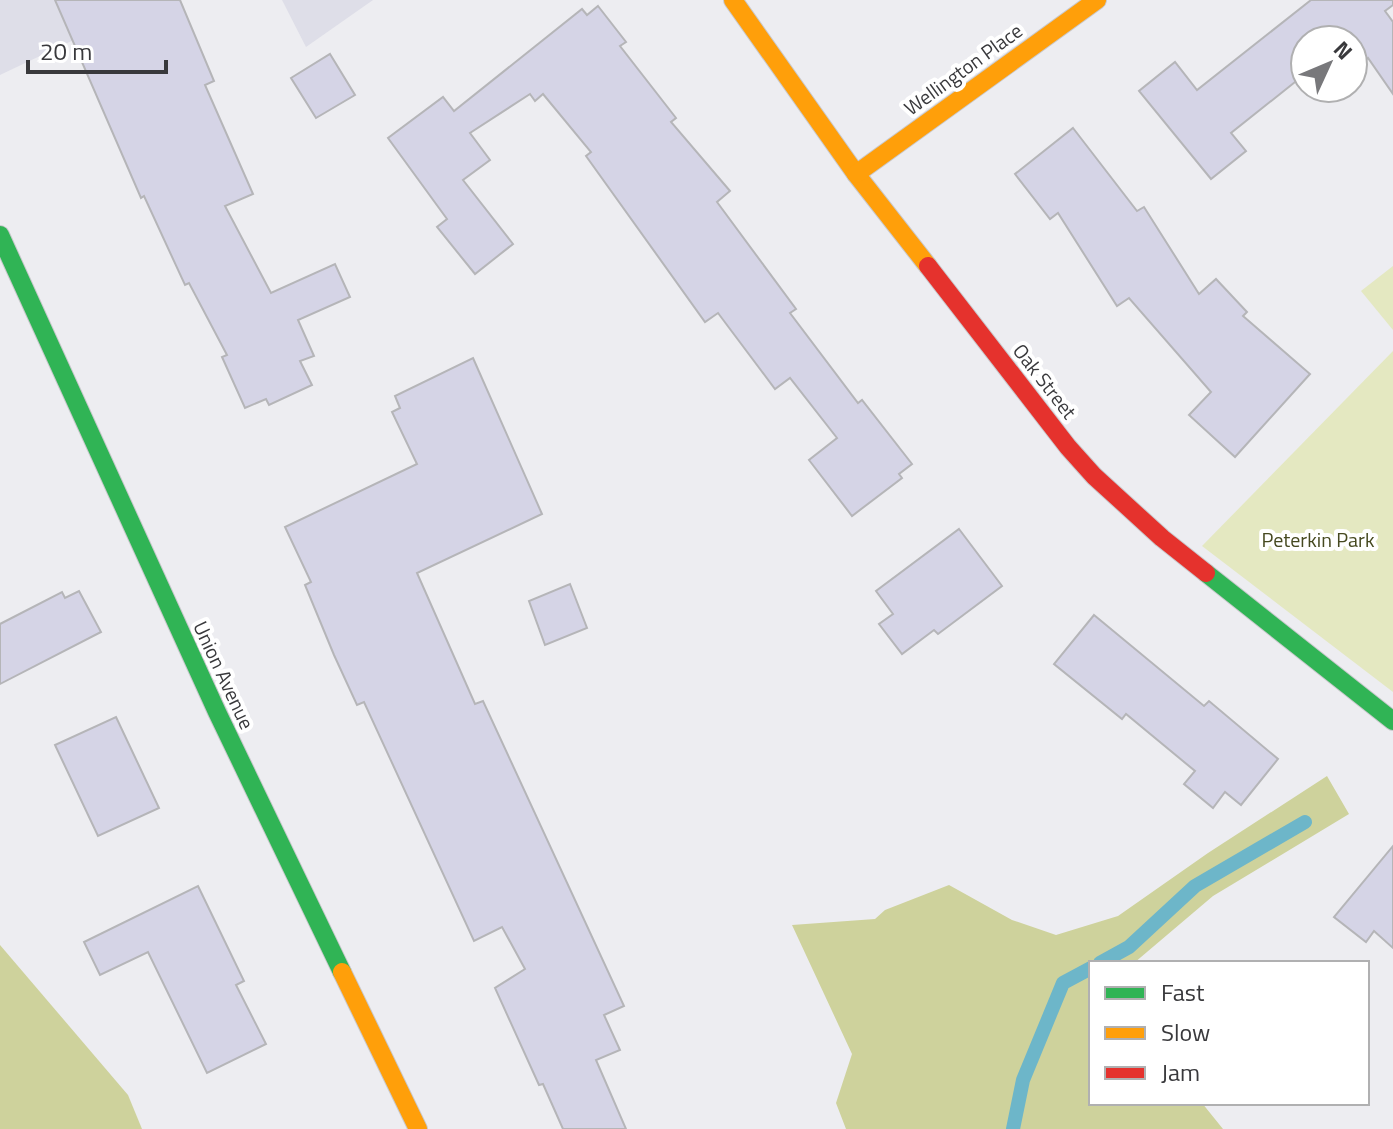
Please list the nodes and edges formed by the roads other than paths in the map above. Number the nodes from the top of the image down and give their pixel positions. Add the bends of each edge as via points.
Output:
1 (733, 0) edge
2 (1097, 0) edge
3 (856, 174) junction
4 (0, 235) edge
5 (1393, 721) edge
6 (418, 1129) edge

1 - 3 street, Oak Street
2 - 3 street, Wellington Place
3 - 5 street, Oak Street via 1094,476 1162,538
4 - 6 street, Union Avenue via 217,712

